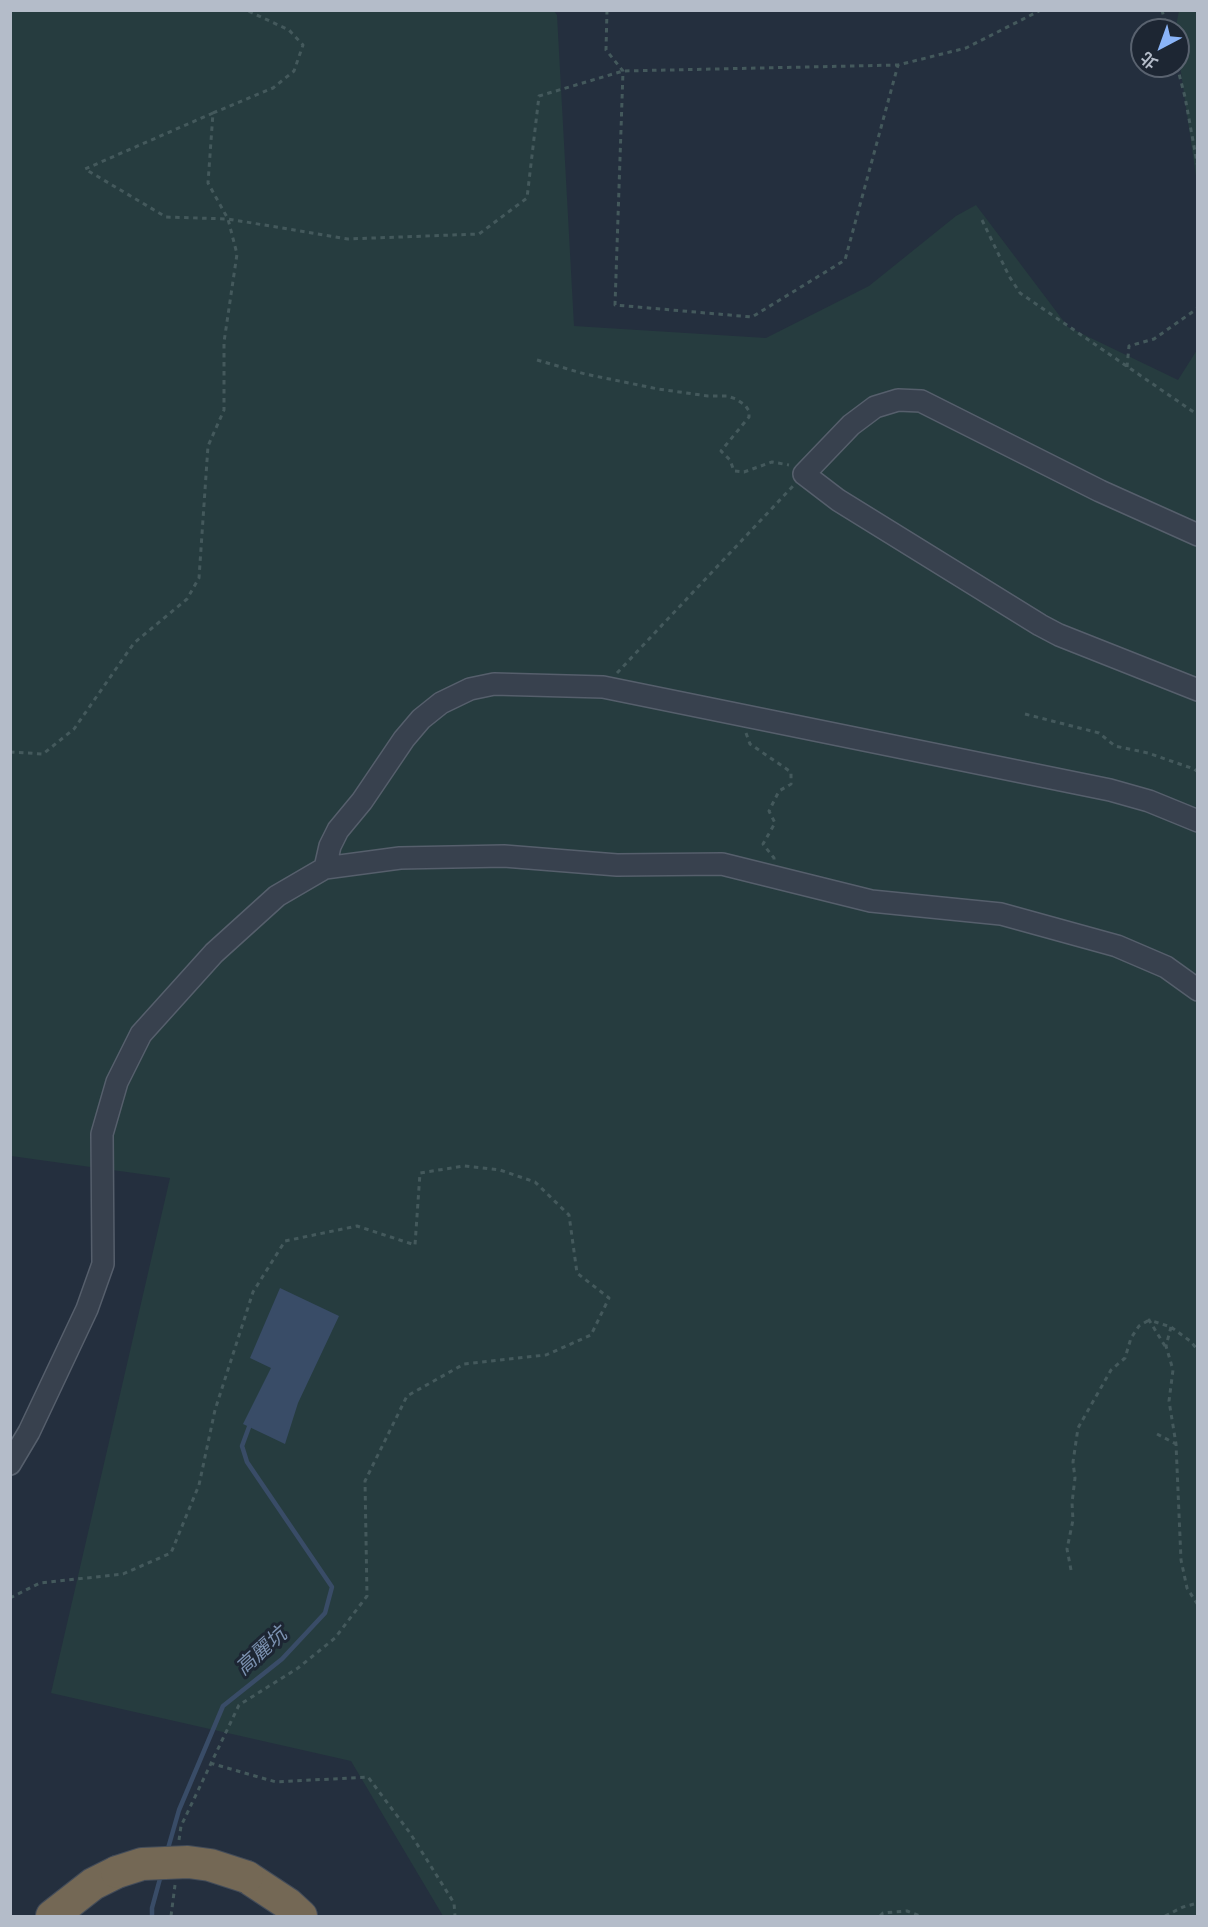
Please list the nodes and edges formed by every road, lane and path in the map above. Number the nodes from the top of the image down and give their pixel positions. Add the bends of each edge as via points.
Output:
1 (246, 10) edge
2 (607, 10) edge
3 (1041, 10) edge
4 (898, 65) junction
5 (622, 71) junction
6 (1180, 78) edge
7 (213, 113) junction
8 (1197, 168) edge
9 (228, 219) junction
10 (982, 220) dead end
11 (1197, 308) edge
12 (537, 360) dead end
13 (1127, 367) junction
14 (1197, 415) edge
15 (804, 474) junction
16 (1197, 535) edge
17 (603, 687) junction
18 (1197, 690) edge
19 (1025, 714) dead end
20 (740, 715) junction
21 (10, 752) edge
22 (1197, 772) edge
23 (1197, 821) edge
24 (325, 868) junction
25 (767, 875) junction
26 (1197, 990) edge
27 (1149, 1320) junction
28 (1171, 1327) junction
29 (1166, 1346) junction
30 (1197, 1350) edge
31 (1157, 1434) dead end
32 (1176, 1444) junction
33 (10, 1464) edge
34 (1071, 1570) dead end
35 (10, 1598) edge
36 (1197, 1605) edge
37 (210, 1763) junction
38 (178, 1848) dead end
39 (122, 1880) junction
40 (175, 1882) dead end
41 (242, 1884) junction
42 (1197, 1903) edge
43 (52, 1917) edge
44 (80, 1917) edge
45 (171, 1917) edge
46 (274, 1917) edge
47 (301, 1917) edge
48 (455, 1917) edge
49 (880, 1917) edge
50 (920, 1917) edge
51 (1165, 1917) edge

1 - 7 path via 289,30 303,45 294,71 273,88
2 - 5 path via 606,50
3 - 4 path via 966,48
4 - 5 path
4 - 5 path via 845,260 752,316 615,305
5 - 9 path via 539,96 527,198 479,234 348,239
6 - 8 path
7 - 9 path via 208,183
7 - 9 path via 85,169 166,218
9 - 21 path via 237,254 224,342 224,410 208,446 200,578 187,599 134,643 74,729 43,754
10 - 13 path via 1020,293
11 - 13 path via 1154,339 1129,346
12 - 15 path via 658,389 736,399 745,405 749,417 721,451 734,471 744,472 772,462
13 - 14 path
15 - 16 lane via 850,425 875,407 898,400 921,400 1100,491
15 - 17 path
15 - 18 lane via 838,500 1040,625
17 - 20 lane
17 - 24 lane via 494,684 470,689 441,703 404,739 338,830
19 - 22 path via 1099,733 1115,746 1148,753
20 - 23 lane via 1110,790
20 - 25 path via 750,744 791,772 791,784 779,790 769,811 775,823 763,844 774,858
24 - 25 lane via 400,858 504,856 617,865 722,864
24 - 33 lane via 278,896 213,953 141,1034 117,1082 102,1134 103,1264 87,1309
25 - 26 lane via 871,901 1001,914 1118,946 1166,967
27 - 28 path
27 - 29 path
27 - 34 path via 1131,1338 1125,1358 1111,1370 1078,1428 1073,1462 1074,1520 1067,1549
28 - 29 path
28 - 30 path
29 - 32 path via 1173,1370 1169,1401
31 - 32 path
32 - 36 path via 1181,1560 1187,1588
35 - 37 path via 40,1583 123,1574 171,1553 199,1485 215,1410 253,1292 285,1242 357,1226 415,1245 420,1173 464,1166 500,1170 535,1182 569,1215 577,1273 609,1298 591,1335 546,1354 464,1364 407,1396 365,1481 367,1596 335,1638 298,1668 239,1706
37 - 38 path via 181,1826
37 - 48 path via 276,1782 368,1777 410,1833 454,1903
39 - 41 highway
39 - 43 highway via 93,1884
39 - 44 highway
40 - 45 path
41 - 46 highway
41 - 47 highway via 288,1904
42 - 51 path
49 - 50 path via 882,1913 907,1911

